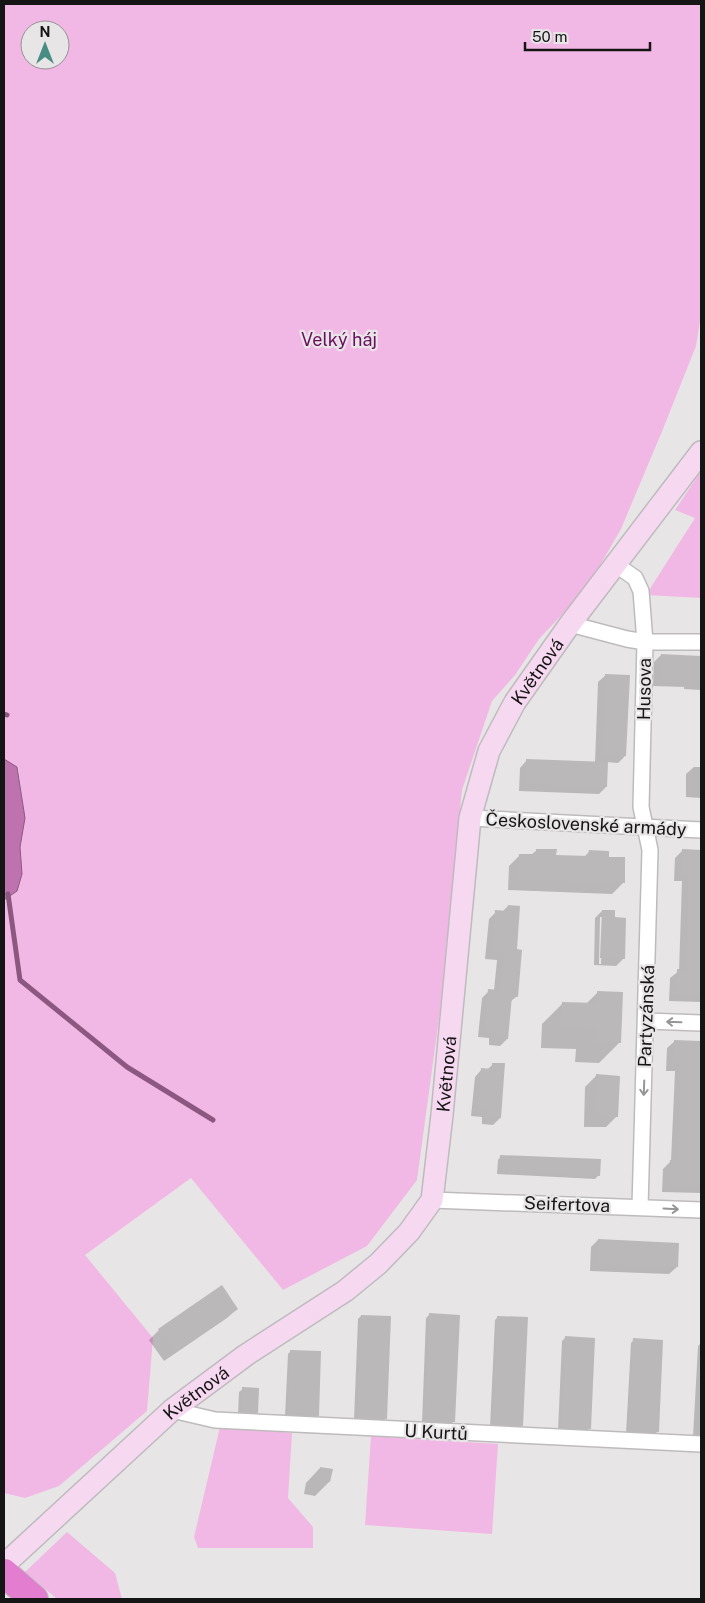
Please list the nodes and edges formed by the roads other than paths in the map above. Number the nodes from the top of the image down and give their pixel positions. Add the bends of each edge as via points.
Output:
1 (701, 452) edge
2 (615, 564) junction
3 (570, 624) junction
4 (645, 642) junction
5 (701, 642) edge
6 (470, 818) junction
7 (645, 826) junction
8 (701, 830) edge
9 (646, 1021) junction
10 (701, 1023) edge
11 (432, 1200) junction
12 (640, 1207) junction
13 (701, 1210) edge
14 (172, 1410) junction
15 (701, 1444) edge
16 (4, 1565) edge
17 (4, 1573) edge
18 (34, 1599) edge

1 - 2 street, Květnová
2 - 3 street, Květnová
2 - 4 street, Husova via 635,578 641,591
3 - 4 street
3 - 6 street, Květnová via 515,702 489,750
4 - 5 street
4 - 7 street, Husova via 641,807
6 - 7 street, Československé armády
6 - 11 street, Květnová
7 - 8 street, Československé armády
7 - 9 street, Partyzánská via 650,850
10 -> 9 street
9 -> 12 street, Partyzánská
11 - 12 street, Seifertova
11 - 14 street, Květnová via 409,1232 378,1264 345,1291 246,1355
12 -> 13 street, Seifertova
14 - 15 street, U Kurtů via 215,1420
14 - 16 street, Květnová
17 - 18 highway

